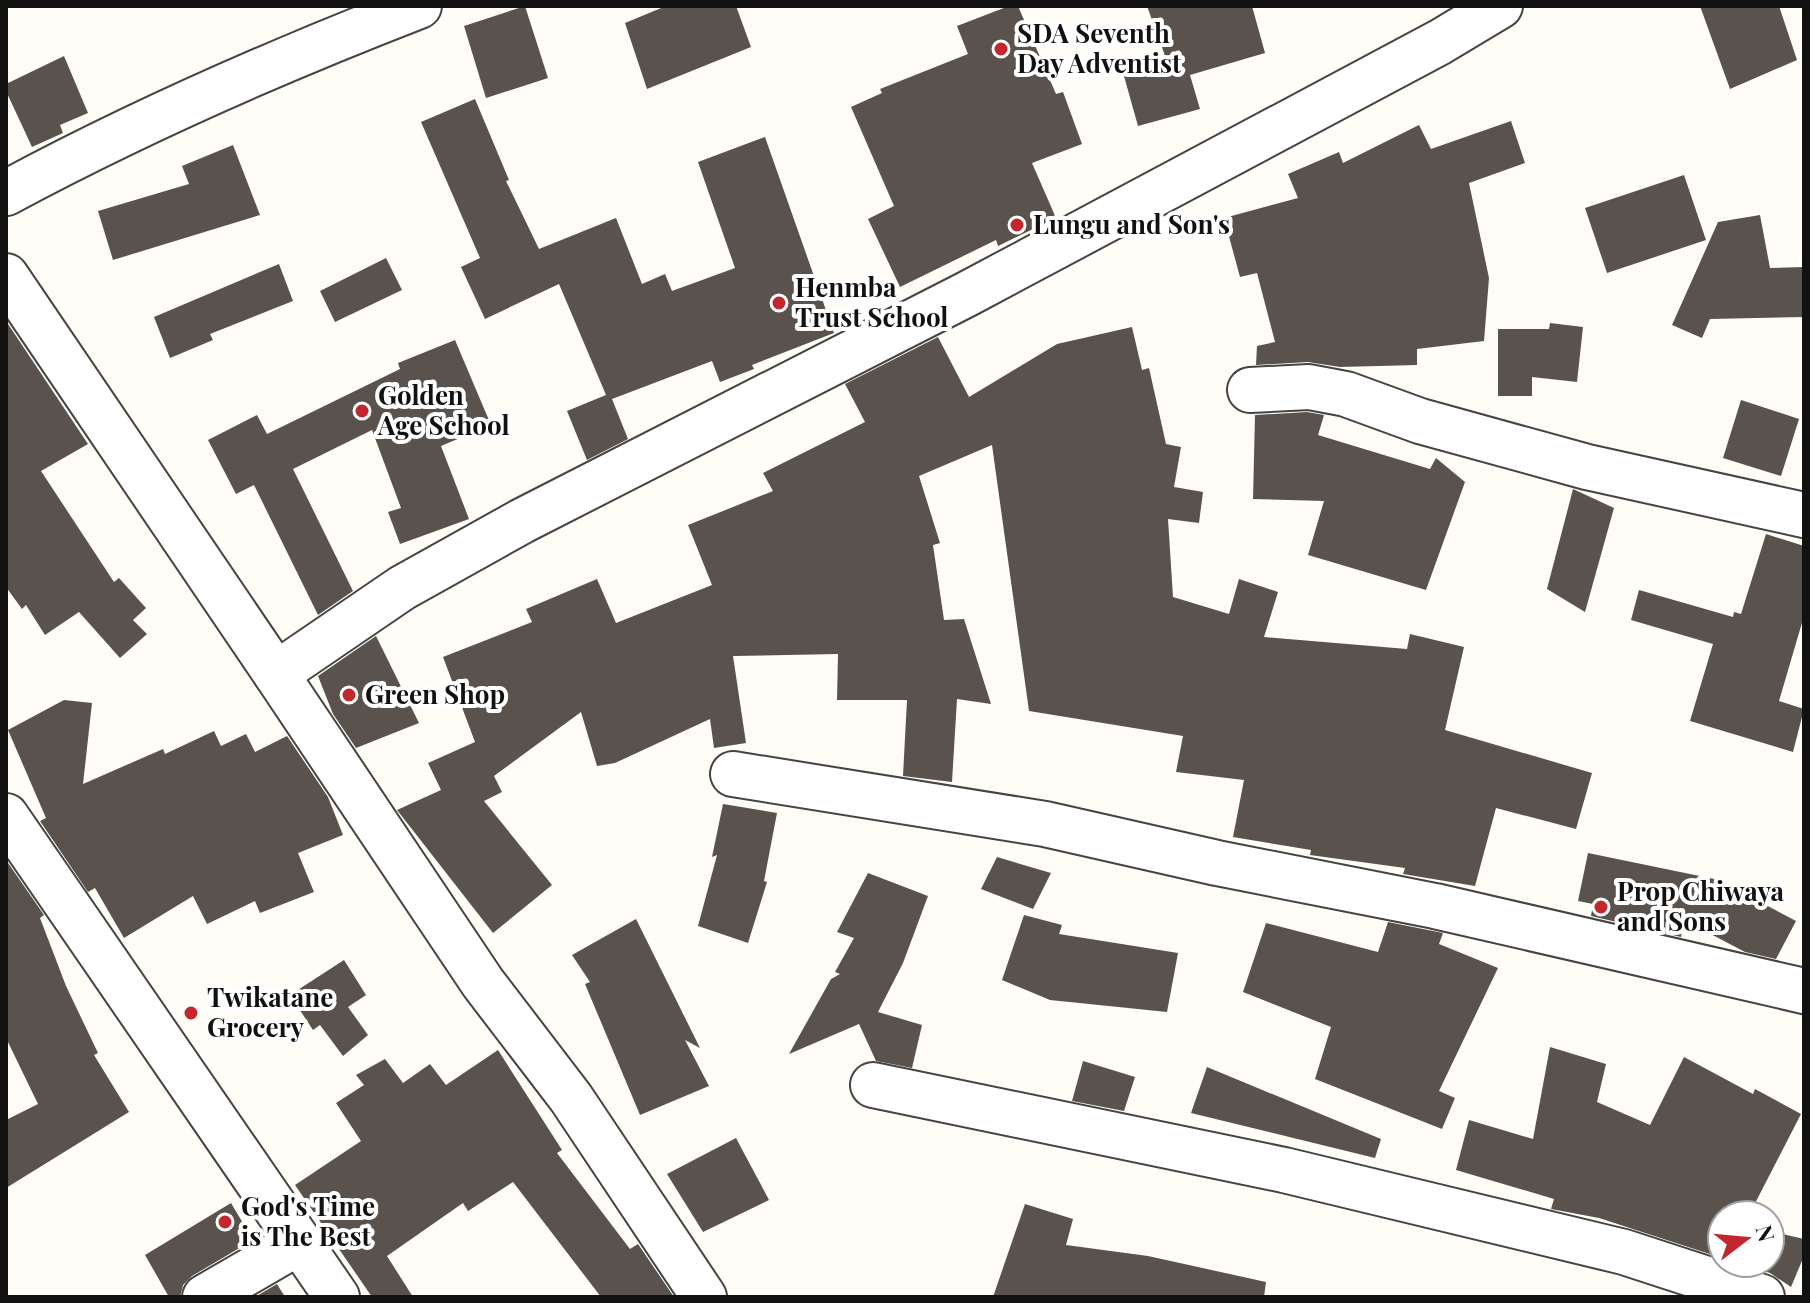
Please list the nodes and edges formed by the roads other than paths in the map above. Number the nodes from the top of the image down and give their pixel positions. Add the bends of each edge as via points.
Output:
1 (419, 6) edge
2 (1500, 6) edge
3 (6, 193) edge
4 (6, 276) edge
5 (1250, 390) dead end
6 (1804, 515) edge
7 (276, 674) junction
8 (733, 774) dead end
9 (6, 816) edge
10 (1804, 991) edge
11 (873, 1085) dead end
12 (298, 1243) junction
13 (205, 1297) edge
14 (337, 1297) edge
15 (704, 1297) edge
16 (1762, 1297) edge

1 - 3 street via 133,126
2 - 7 street via 967,294 522,521 402,588
4 - 7 street
5 - 6 street via 1309,387 1346,394 1420,421 1587,467
7 - 15 street via 483,983 571,1098
8 - 10 street via 1045,824
9 - 12 street
11 - 16 street via 1299,1173 1624,1252
12 - 13 street
12 - 14 street

